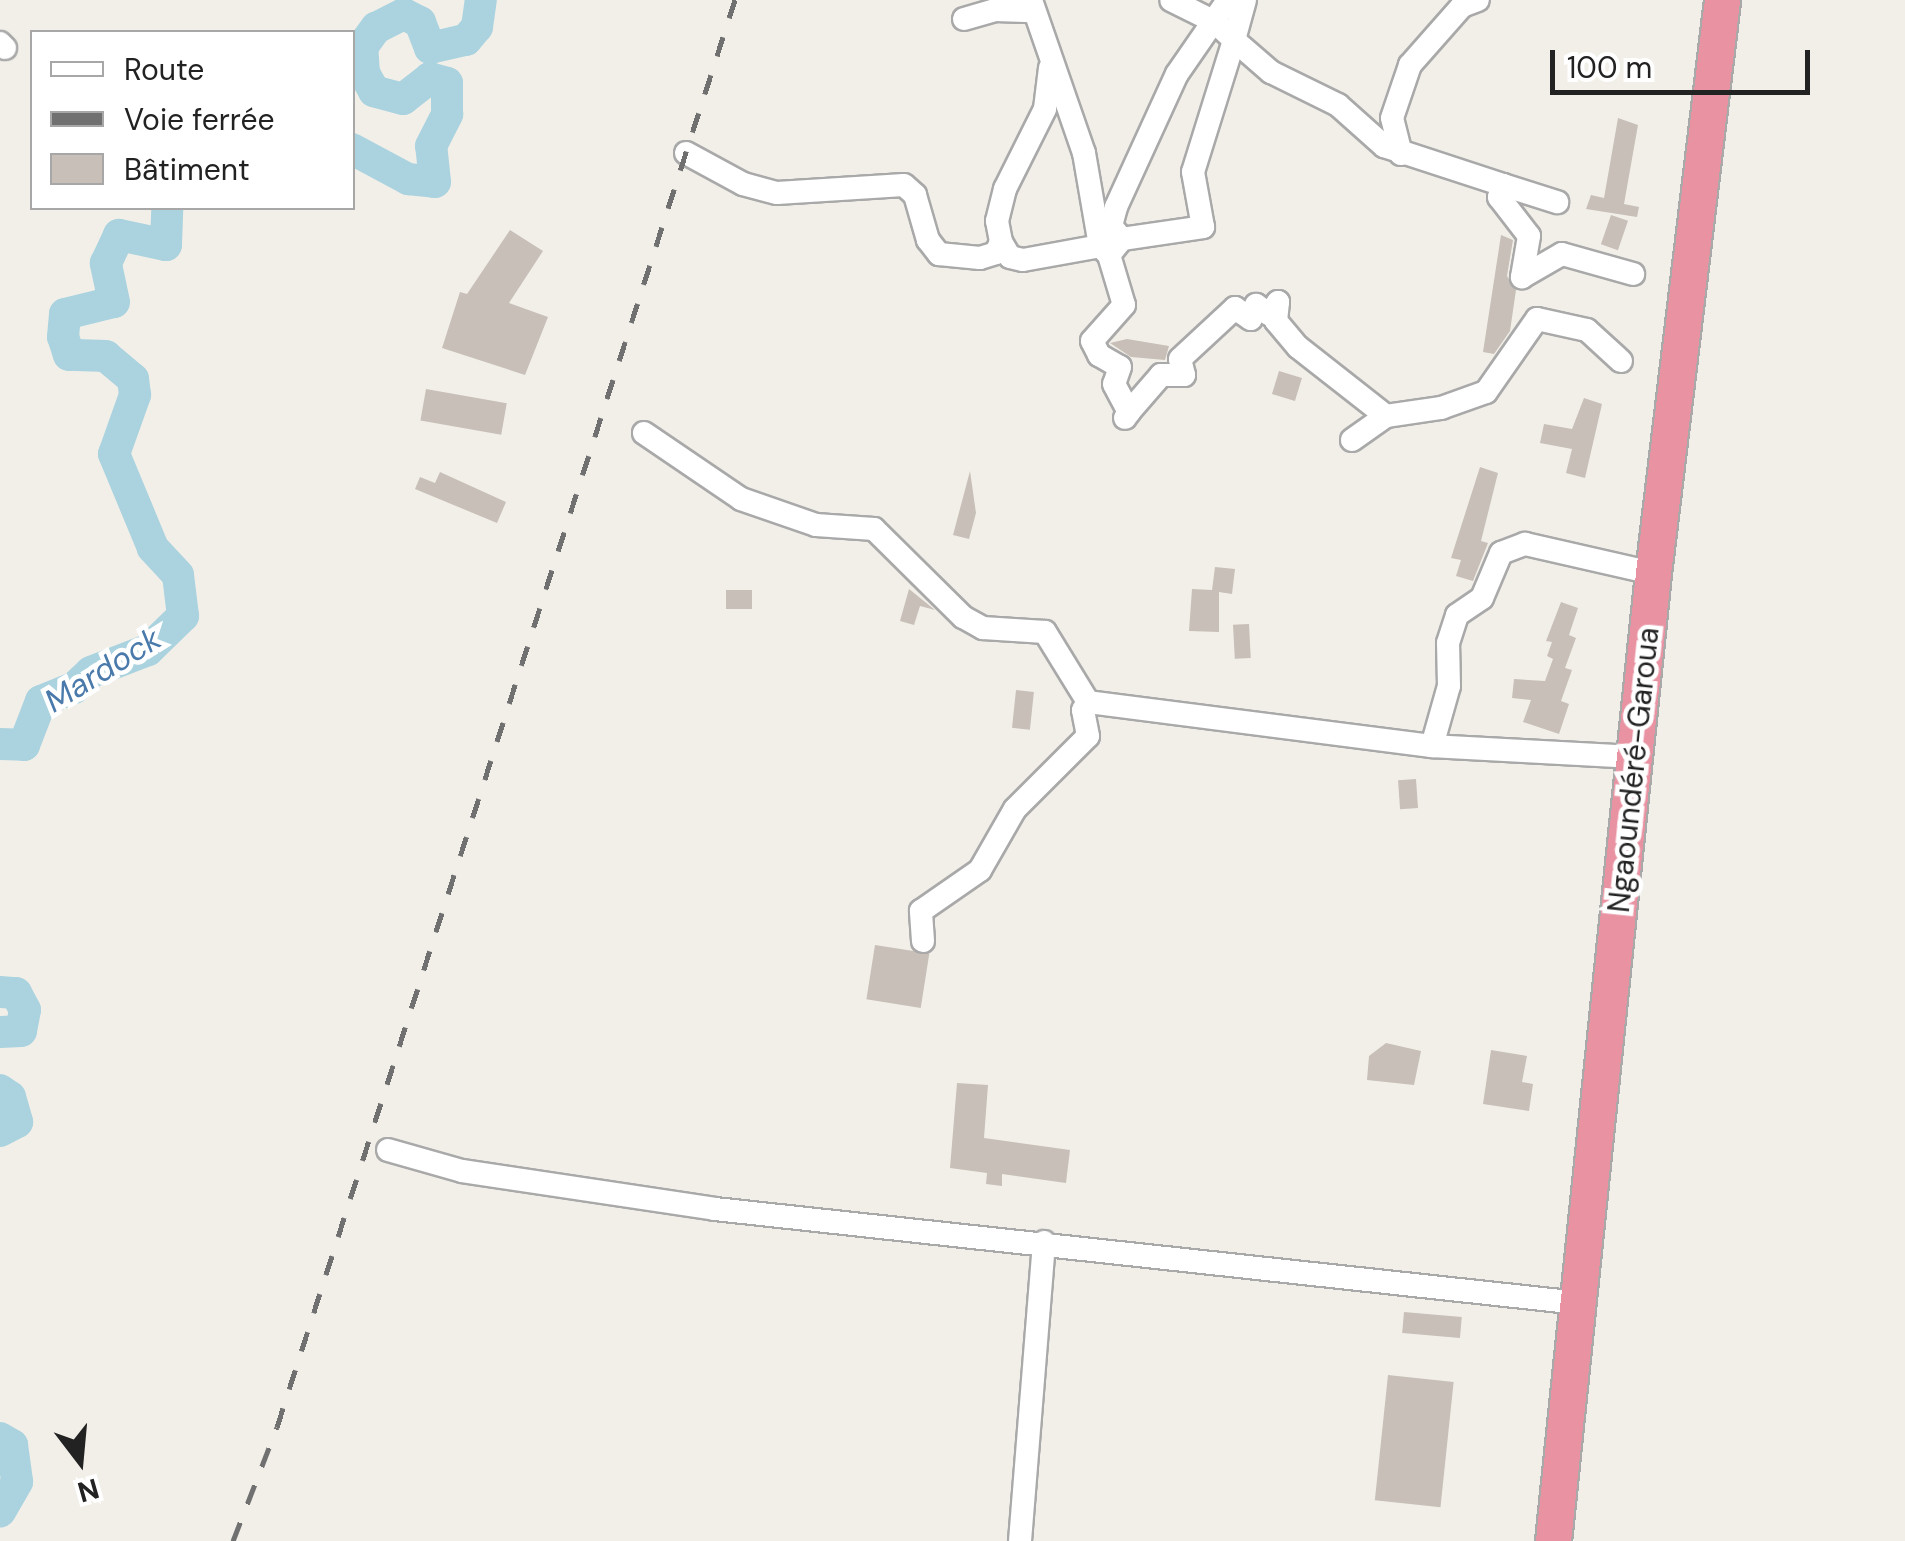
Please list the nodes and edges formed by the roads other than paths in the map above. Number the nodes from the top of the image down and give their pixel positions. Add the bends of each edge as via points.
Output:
1 (1172, 0) edge
2 (1228, 0) edge
3 (1245, 0) edge
4 (1478, 0) edge
5 (1722, 0) edge
6 (1032, 6) edge
7 (964, 19) dead end
8 (1215, 22) junction
9 (1234, 40) junction
10 (1050, 65) junction
11 (686, 153) dead end
12 (1401, 154) junction
13 (1503, 185) junction
14 (1557, 202) dead end
15 (1001, 242) junction
16 (1110, 247) junction
17 (1634, 274) dead end
18 (1622, 361) dead end
19 (1386, 416) junction
20 (644, 433) dead end
21 (1352, 440) dead end
22 (1653, 573) junction
23 (1088, 702) junction
24 (1432, 746) junction
25 (1638, 757) junction
26 (922, 941) dead end
27 (388, 1150) dead end
28 (1044, 1242) junction
29 (1579, 1302) junction
30 (1020, 1541) edge
31 (1552, 1541) edge

1 - 8 street
2 - 8 street
3 - 9 street
4 - 12 street via 1462,6 1410,65 1392,118
5 - 22 highway, Ngaoundéré-Garoua
6 - 7 street
6 - 10 street
8 - 9 street
8 - 16 street via 1177,74 1116,207
9 - 12 street via 1271,72 1338,105
9 - 16 street via 1192,172 1203,227
10 - 15 street via 1045,109 1005,189 997,221
10 - 16 street
11 - 15 street via 722,166 742,184 802,197 904,186 915,194 928,240 950,257 996,253
12 - 13 street
13 - 14 street
13 - 17 street via 1499,198 1529,236 1522,278 1562,254
15 - 16 street via 1010,256 1023,260
16 - 19 street via 1124,304 1092,341 1099,355 1120,367 1114,384 1127,415 1161,376 1184,375 1180,359 1235,308 1251,319 1256,306 1269,314 1278,302 1276,321 1298,347
18 - 19 street via 1587,330 1537,318 1486,392 1441,408
19 - 21 street
20 - 23 street via 741,499 816,525 874,529 963,617 984,628 1045,632
22 - 24 street via 1524,544 1500,554 1482,598 1457,614 1448,642 1449,686
22 - 25 highway, Ngaoundéré-Garoua
23 - 24 street
23 - 26 street via 1082,710 1088,736 1015,810 980,870 921,910
24 - 25 street
25 - 29 highway, Ngaoundéré-Garoua
27 - 28 street via 462,1171 715,1210
28 - 29 street
28 - 30 street
29 - 31 highway, Ngaoundéré-Garoua

